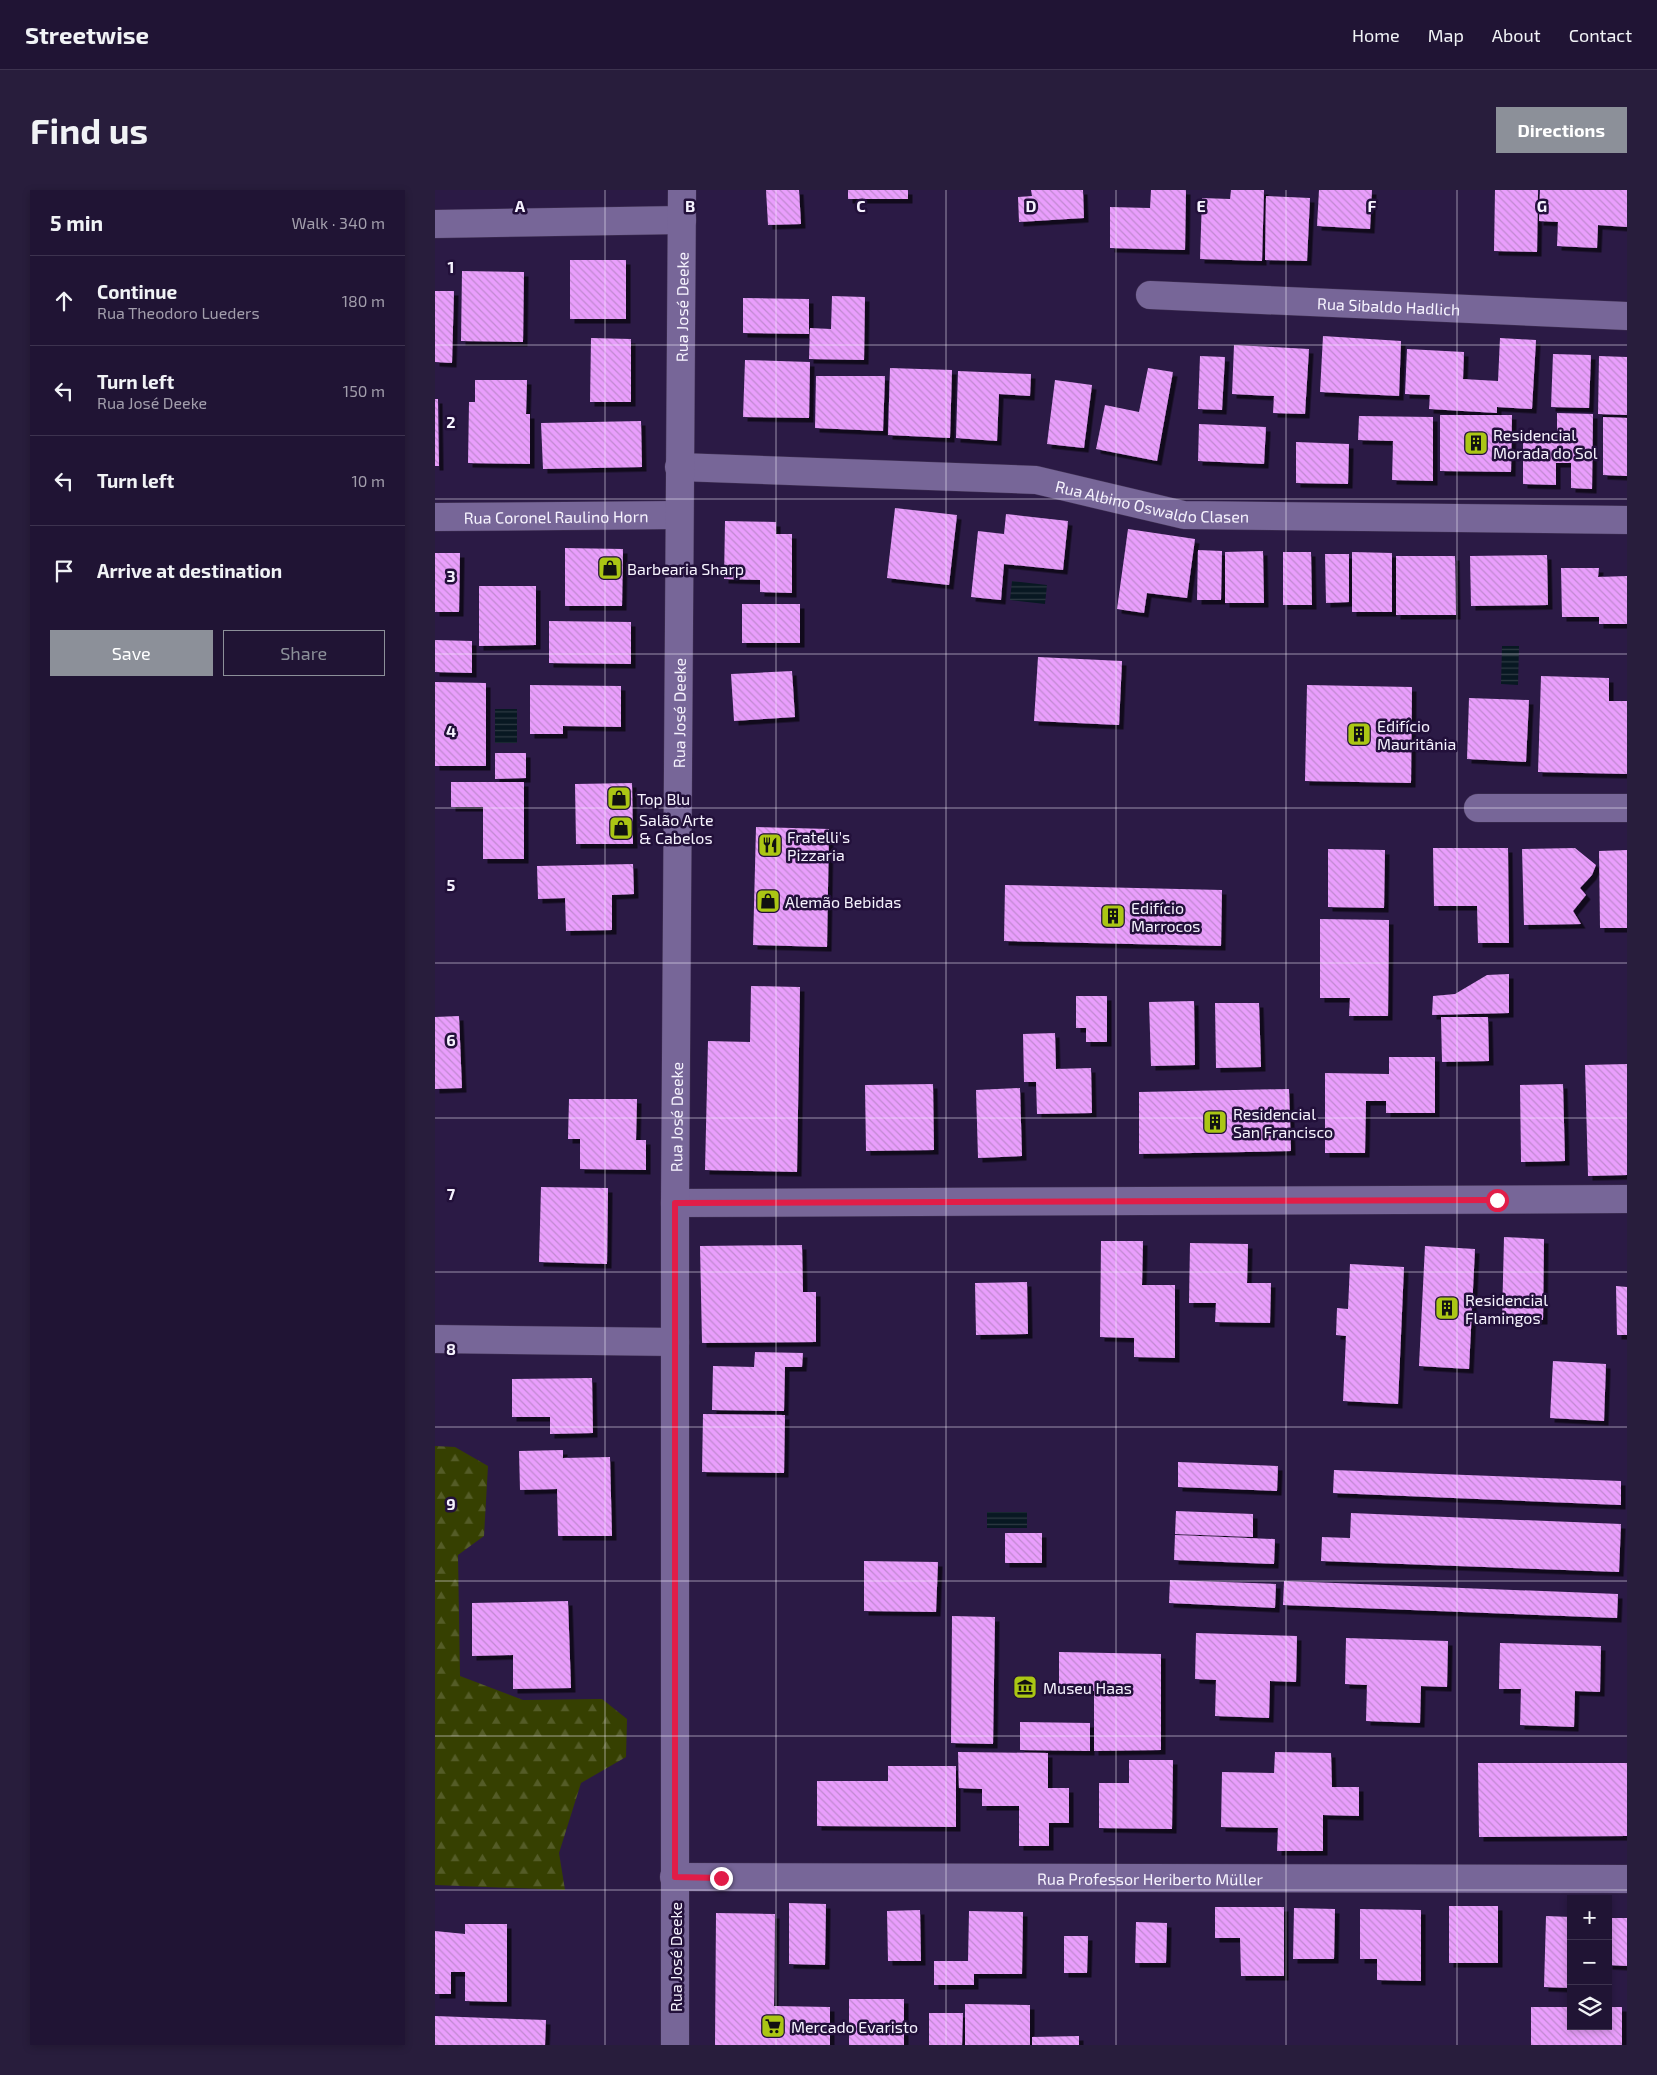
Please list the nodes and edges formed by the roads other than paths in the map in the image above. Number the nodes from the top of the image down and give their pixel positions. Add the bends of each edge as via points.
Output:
1 (682, 190) edge
2 (682, 220) junction
3 (435, 224) edge
4 (1150, 295) dead end
5 (1627, 316) edge
6 (679, 466) junction
7 (679, 515) junction
8 (435, 517) edge
9 (1627, 520) edge
10 (1479, 808) dead end
11 (1627, 808) edge
12 (1627, 1199) edge
13 (675, 1203) junction
14 (435, 1339) edge
15 (675, 1342) junction
16 (675, 1877) junction
17 (1627, 1879) edge
18 (675, 2045) edge

1 - 2 street, Rua José Deeke
2 - 3 street
2 - 6 street, Rua José Deeke
4 - 5 street, Rua Sibaldo Hadlich
6 - 7 street, Rua José Deeke
6 - 9 street, Rua Albino Oswaldo Clasen via 1036,480 1184,514
7 - 8 street, Rua Coronel Raulino Horn
7 - 13 street, Rua José Deeke
10 - 11 street
12 - 13 street
13 - 15 street, Rua José Deeke
14 - 15 street
15 - 16 street, Rua José Deeke
16 - 17 street, Rua Professor Heriberto Müller
16 - 18 street, Rua José Deeke

